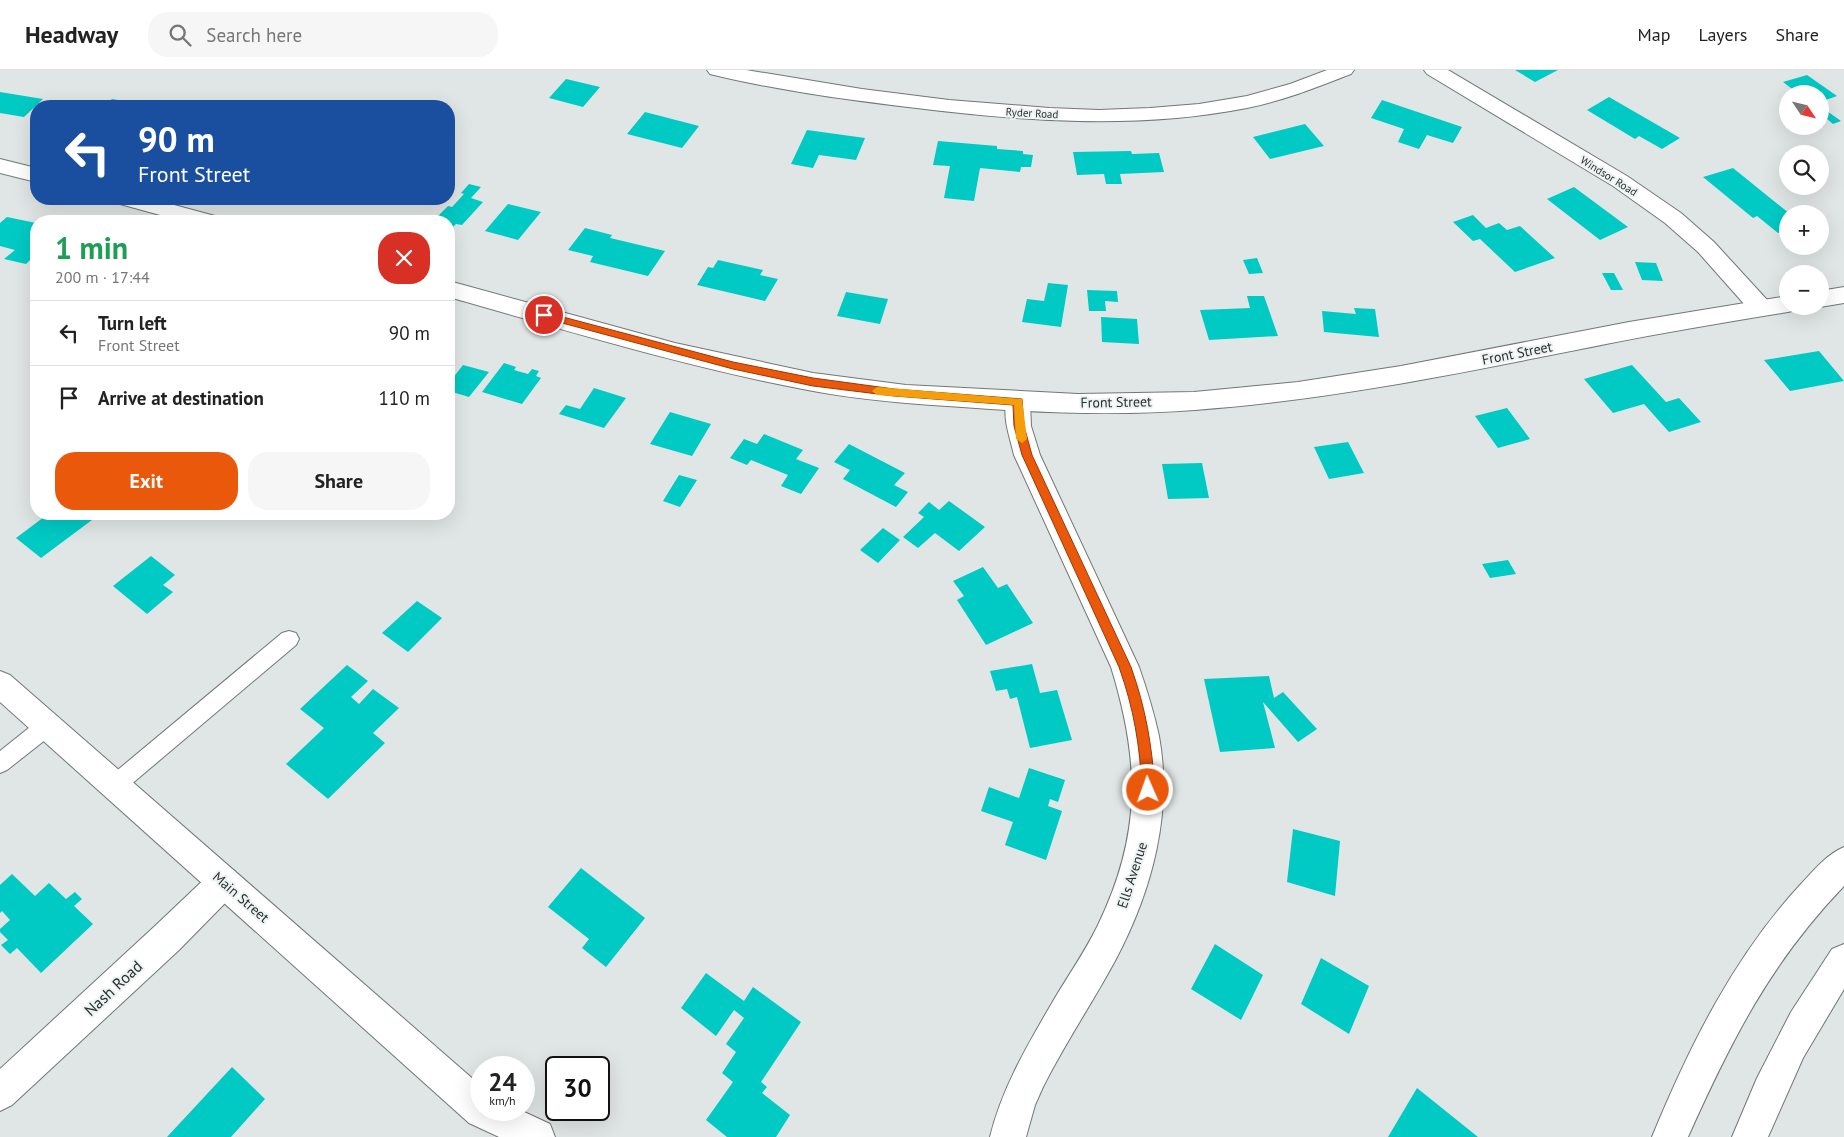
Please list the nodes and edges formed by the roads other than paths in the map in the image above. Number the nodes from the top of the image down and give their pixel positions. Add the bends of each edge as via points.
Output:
1 (717, 70) edge
2 (1344, 70) edge
3 (1434, 70) edge
4 (0, 166) edge
5 (30, 174) edge
6 (149, 205) edge
7 (185, 215) edge
8 (455, 291) edge
9 (1844, 295) edge
10 (1829, 298) edge
11 (1779, 305) edge
12 (1762, 308) junction
13 (1018, 402) junction
14 (289, 639) dead end
15 (0, 684) edge
16 (47, 726) junction
17 (0, 762) edge
18 (115, 786) junction
19 (1844, 864) edge
20 (224, 882) junction
21 (1844, 961) edge
22 (0, 1093) edge
23 (470, 1099) edge
24 (490, 1121) edge
25 (504, 1121) edge
26 (502, 1137) edge
27 (537, 1137) edge
28 (1008, 1137) edge
29 (1670, 1137) edge
30 (1750, 1137) edge

1 - 2 main road, Ryder Road via 797,87 921,103 1005,112 1096,116 1174,114 1232,106 1280,95
3 - 12 main road, Windsor Road via 1620,182 1673,218 1706,247
4 - 5 main road
6 - 7 main road
8 - 13 main road, Front Street via 638,341 794,378 878,391
9 - 10 main road
11 - 12 main road, Front Street
12 - 13 main road, Front Street via 1330,387 1190,401
13 - 28 main road, Ells Avenue via 1019,426 1027,455 1135,694 1146,744 1149,806 1139,862 1124,904 1108,939 1024,1089
14 - 18 lane
15 - 16 main road, Main Street
16 - 17 lane
16 - 18 main road, Main Street
18 - 20 main road, Main Street
19 - 29 main road via 1793,918 1751,976 1710,1049
20 - 22 main road, Nash Road
20 - 23 main road, Main Street
21 - 30 main road via 1816,1001 1776,1074
24 - 26 main road, Main Street
25 - 27 main road, Main Street

